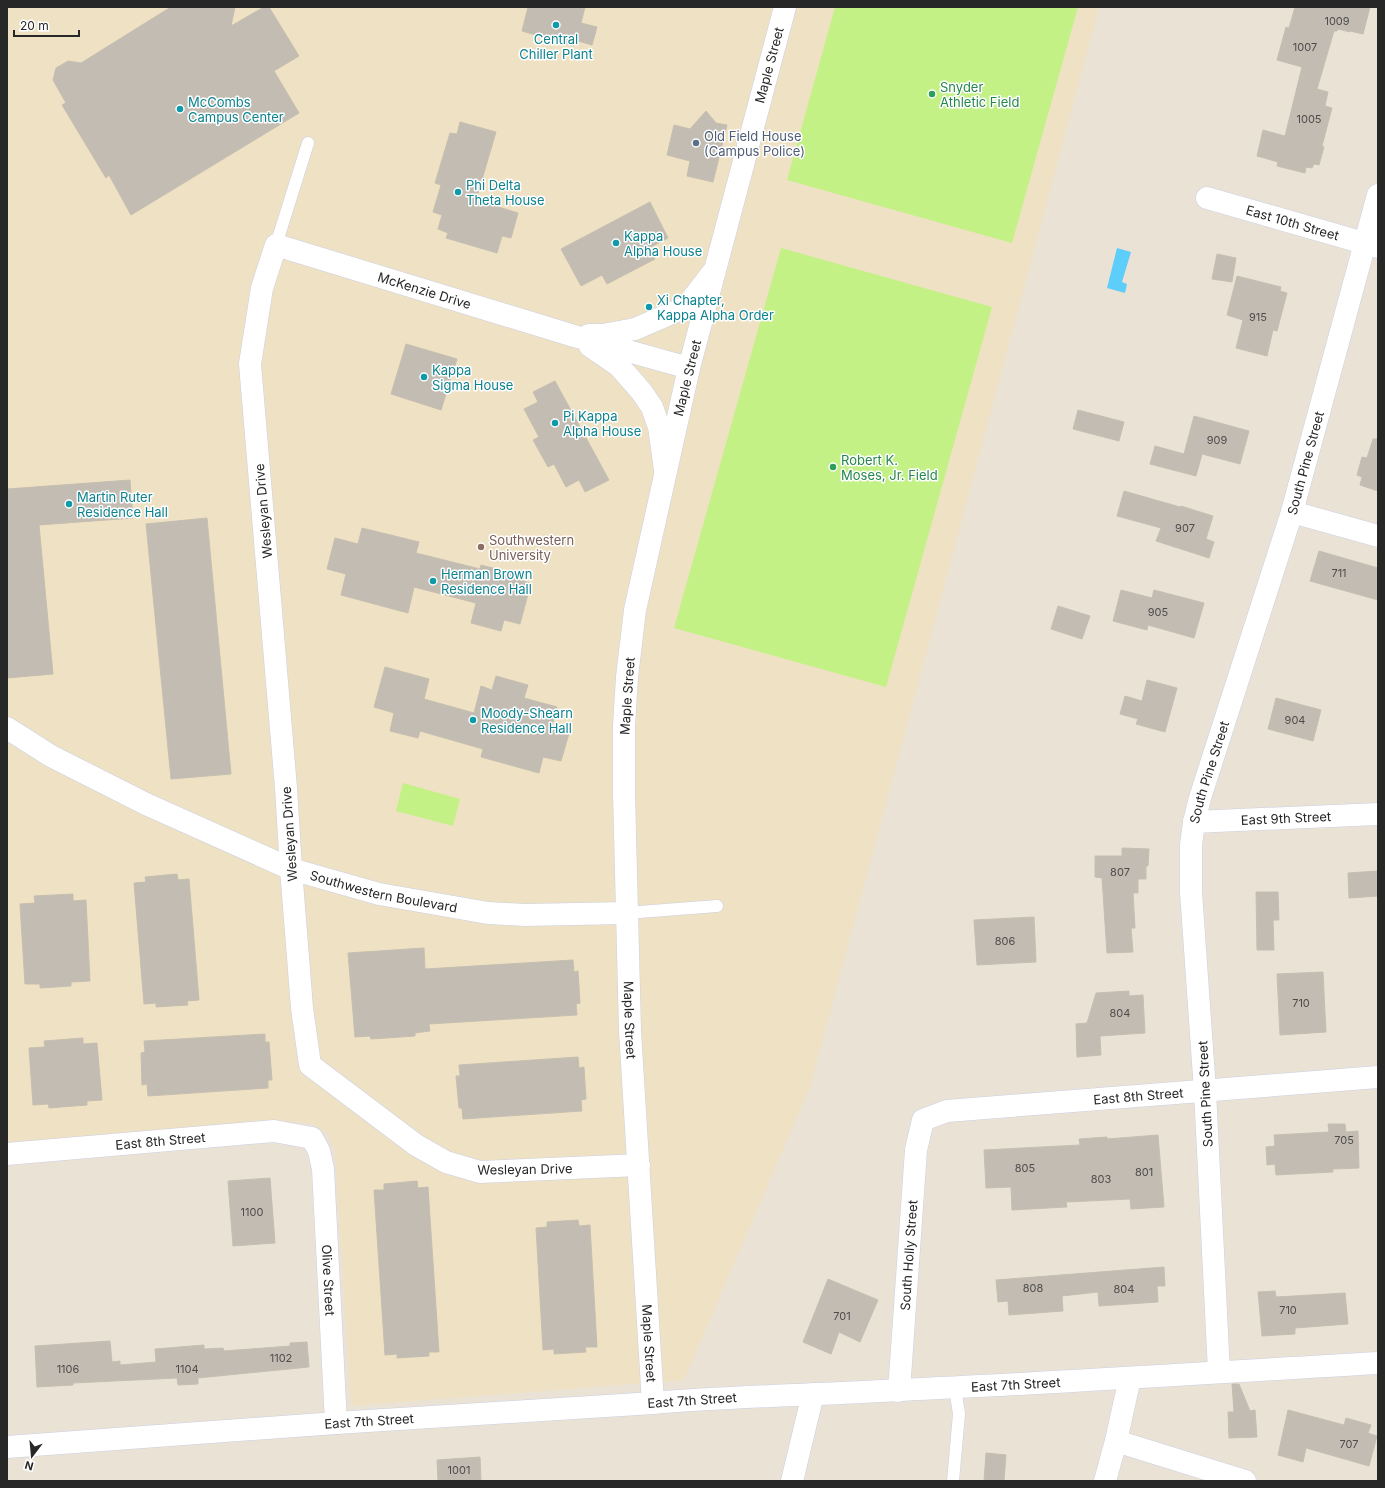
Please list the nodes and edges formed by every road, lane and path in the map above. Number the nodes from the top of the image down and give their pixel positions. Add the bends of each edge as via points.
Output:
1 (785, 7) edge
2 (308, 143) dead end
3 (1378, 195) edge
4 (1207, 198) dead end
5 (276, 245) junction
6 (1371, 245) edge
7 (713, 272) junction
8 (574, 336) junction
9 (689, 368) junction
10 (665, 470) junction
11 (1292, 512) junction
12 (1378, 536) edge
13 (7, 728) edge
14 (1378, 814) edge
15 (1194, 822) junction
16 (291, 869) junction
17 (717, 906) dead end
18 (626, 912) junction
19 (1378, 1077) edge
20 (1205, 1090) junction
21 (923, 1120) joint
22 (312, 1138) joint
23 (7, 1154) edge
24 (639, 1165) junction
25 (1378, 1363) edge
26 (1219, 1372) junction
27 (1130, 1378) junction
28 (955, 1388) junction
29 (899, 1391) junction
30 (813, 1394) junction
31 (652, 1403) junction
32 (336, 1423) junction
33 (1116, 1441) junction
34 (7, 1447) edge
35 (792, 1481) edge
36 (953, 1481) edge
37 (1105, 1481) edge
38 (1245, 1481) edge

1 - 7 street, Maple Street
2 - 5 lane
3 - 6 street, South Pine Street
4 - 6 street, East 10th Street
5 - 8 street, McKenzie Drive
5 - 16 street, Wesleyan Drive via 262,288 250,364 286,780
6 - 11 street, South Pine Street
7 - 8 street, McKenzie Drive via 686,307 635,329 603,335
7 - 9 street, Maple Street
8 - 9 street, McKenzie Drive
8 - 10 street, McKenzie Drive via 619,366 652,407 659,428
9 - 10 street, Maple Street
10 - 18 street, Maple Street via 635,610 627,677 624,726
11 - 12 street
11 - 15 street, South Pine Street
13 - 16 street, Southwestern Boulevard via 51,756
14 - 15 street, East 9th Street
15 - 20 street, South Pine Street via 1191,845 1191,892
16 - 18 street, Southwestern Boulevard via 379,894 488,913 525,915
16 - 24 street, Wesleyan Drive via 302,1008 310,1065 416,1145 446,1162 480,1172
17 - 18 lane
18 - 24 street, Maple Street via 630,1031
19 - 20 street, East 8th Street
20 - 21 street, East 8th Street via 947,1111
20 - 26 street, South Pine Street
21 - 29 street, South Holly Street via 916,1150
22 - 23 street, East 8th Street via 274,1131
22 - 32 street, Olive Street via 324,1169
24 - 31 street, Maple Street
25 - 26 street, East 7th Street
26 - 27 street, East 7th Street
27 - 28 street, East 7th Street
27 - 33 street
28 - 29 street, East 7th Street
28 - 36 lane via 959,1414
29 - 30 street, East 7th Street
30 - 31 street, East 7th Street
30 - 35 street
31 - 32 street, East 7th Street
32 - 34 street, East 7th Street
33 - 37 street
33 - 38 street

